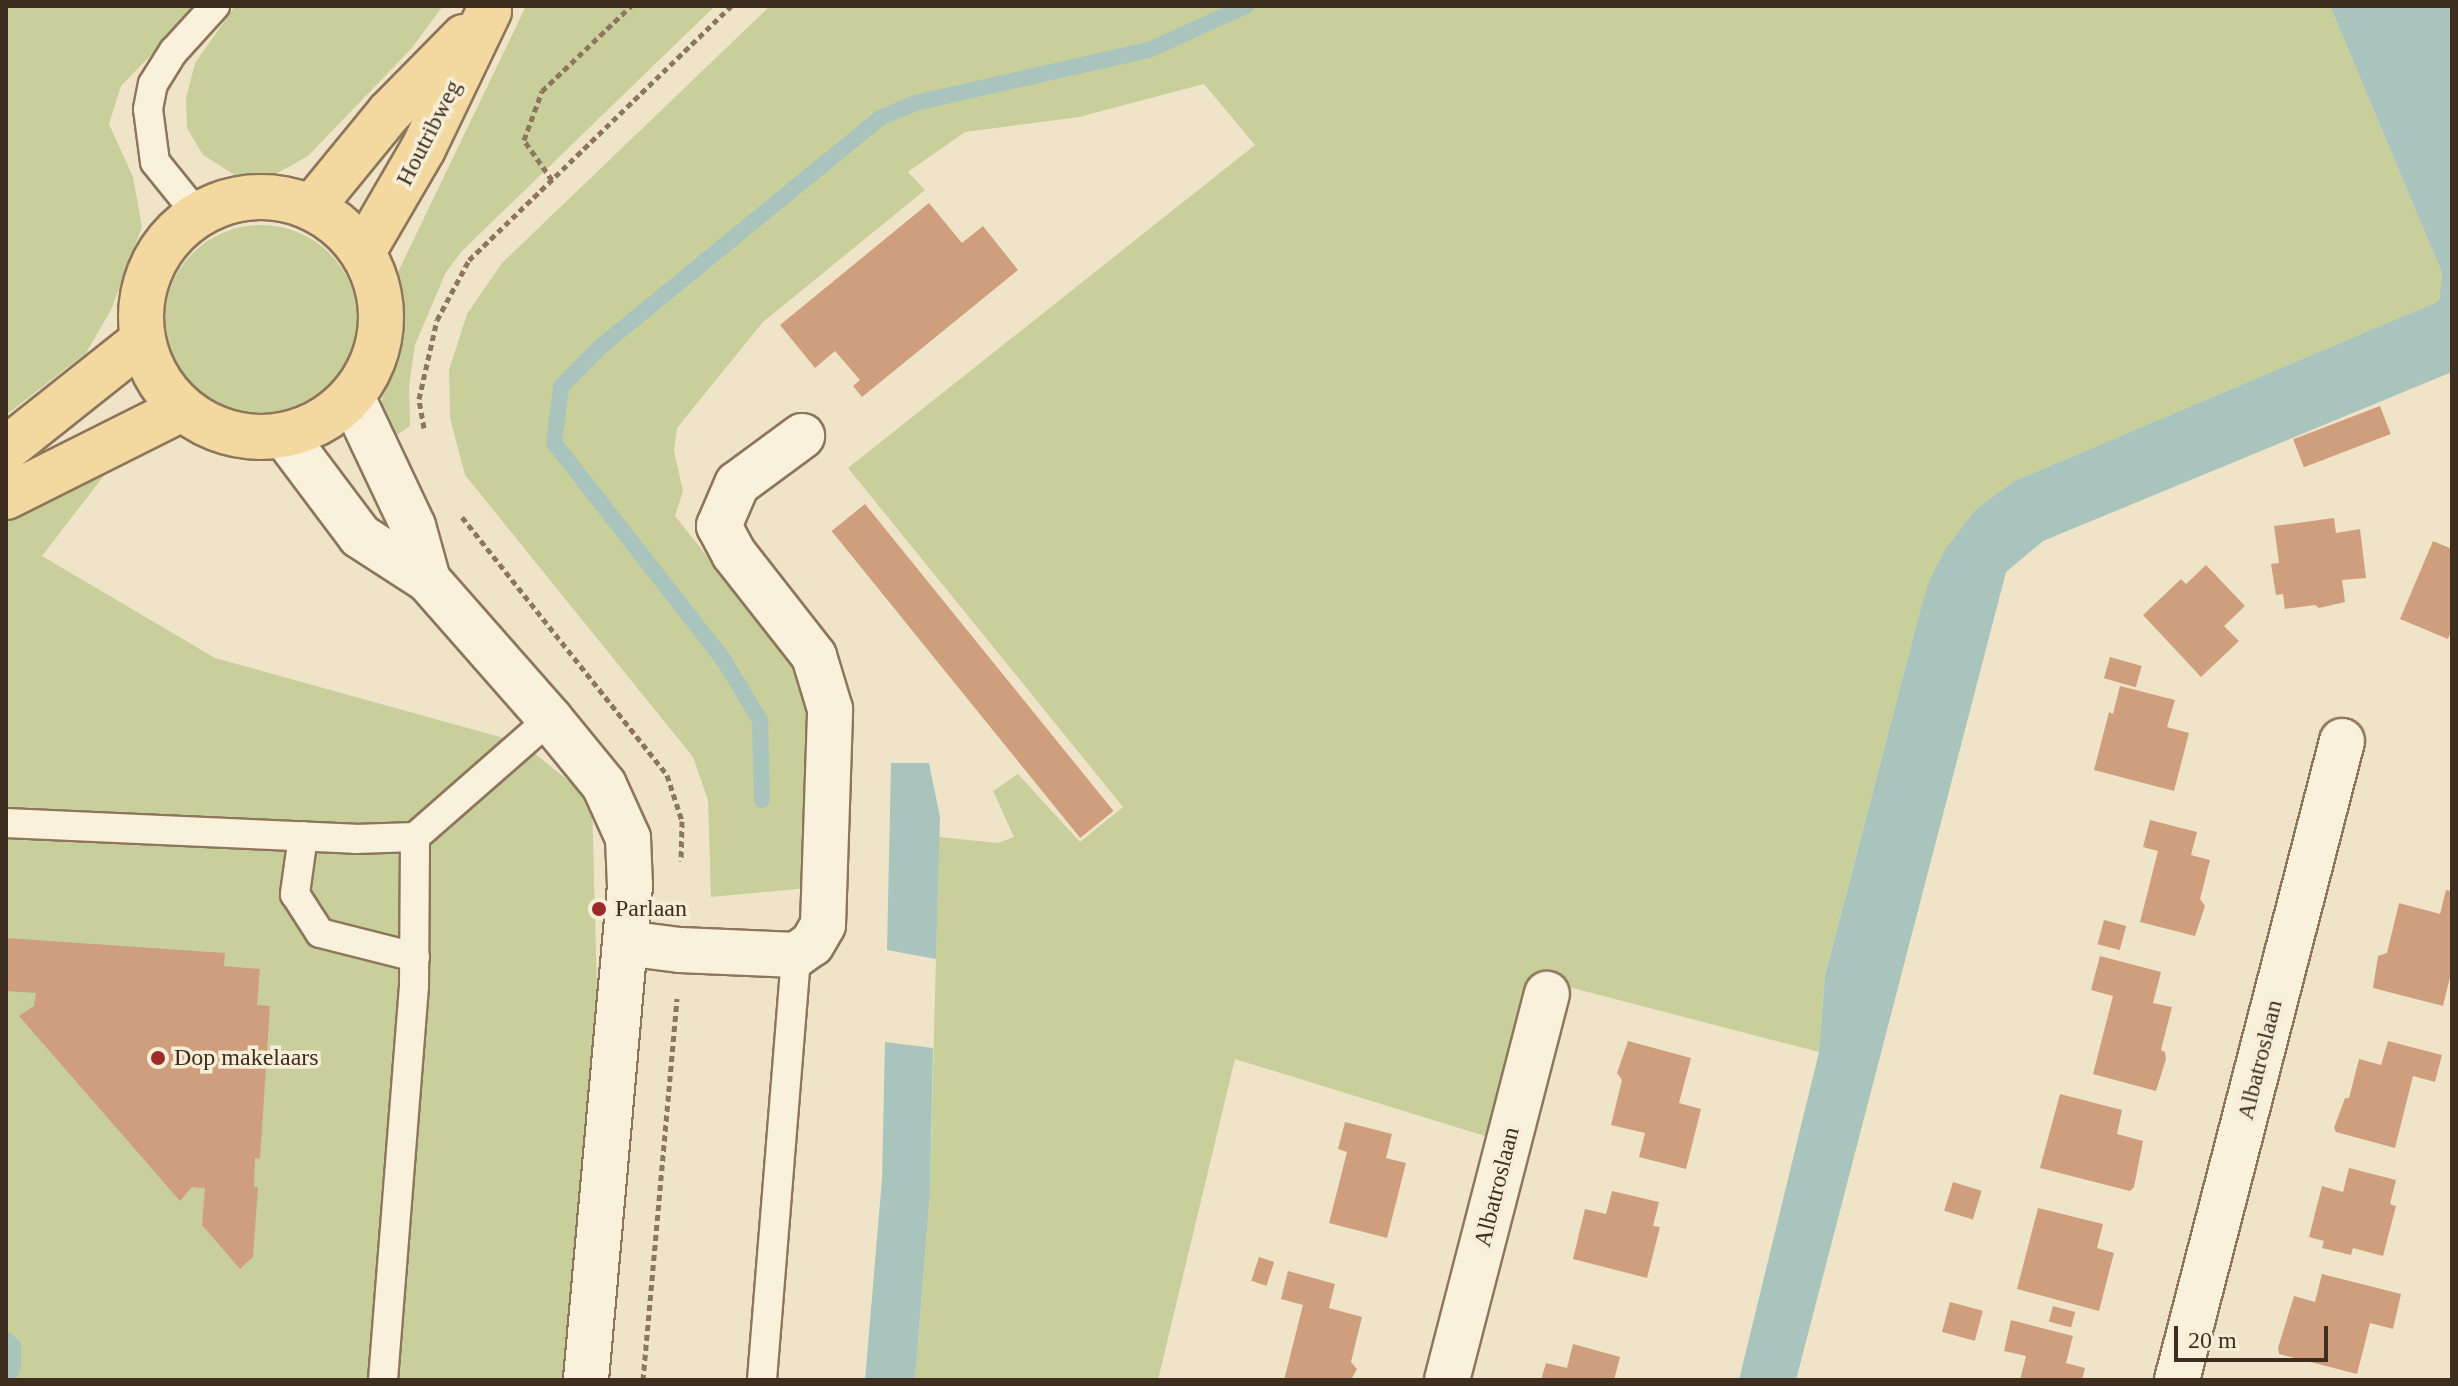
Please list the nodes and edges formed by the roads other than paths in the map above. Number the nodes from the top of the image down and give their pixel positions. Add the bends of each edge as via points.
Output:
1 (215, 6) edge
2 (491, 8) edge
3 (312, 207) junction
4 (197, 214) junction
5 (363, 252) junction
6 (142, 341) junction
7 (352, 397) junction
8 (182, 409) junction
9 (285, 436) junction
10 (802, 436) dead end
11 (6, 449) edge
12 (6, 497) edge
13 (428, 580) junction
14 (550, 719) junction
15 (2342, 741) dead end
16 (6, 823) edge
17 (303, 836) junction
18 (415, 837) junction
19 (625, 943) junction
20 (796, 955) junction
21 (415, 957) junction
22 (1547, 994) dead end
23 (383, 1380) edge
24 (586, 1380) edge
25 (762, 1380) edge
26 (1447, 1380) edge
27 (2177, 1380) edge

1 - 4 lane via 174,51 153,84 148,109 155,162
2 - 3 main road, Houtribweg via 389,113
2 - 5 main road, Houtribweg via 423,149
3 - 4 main road via 254,196 224,201
3 - 5 main road via 341,225
4 - 6 main road via 169,237 149,269 140,304
5 - 7 main road via 378,288 382,326 372,365
6 - 8 main road via 156,378
6 - 11 main road
7 - 9 main road via 321,422
7 - 13 street via 413,526
8 - 9 main road via 225,431 248,437
8 - 12 main road
9 - 13 street via 360,536
10 - 20 street via 737,484 719,526 734,554 814,656 830,709 823,925 812,944
13 - 14 street
14 - 18 lane
14 - 19 street via 604,785 628,838
15 - 27 street, Albatroslaan
16 - 17 lane
17 - 18 lane
17 - 21 lane via 295,894 320,933
18 - 21 lane
19 - 20 street
19 - 24 street
20 - 25 lane
21 - 23 lane
22 - 26 street, Albatroslaan

